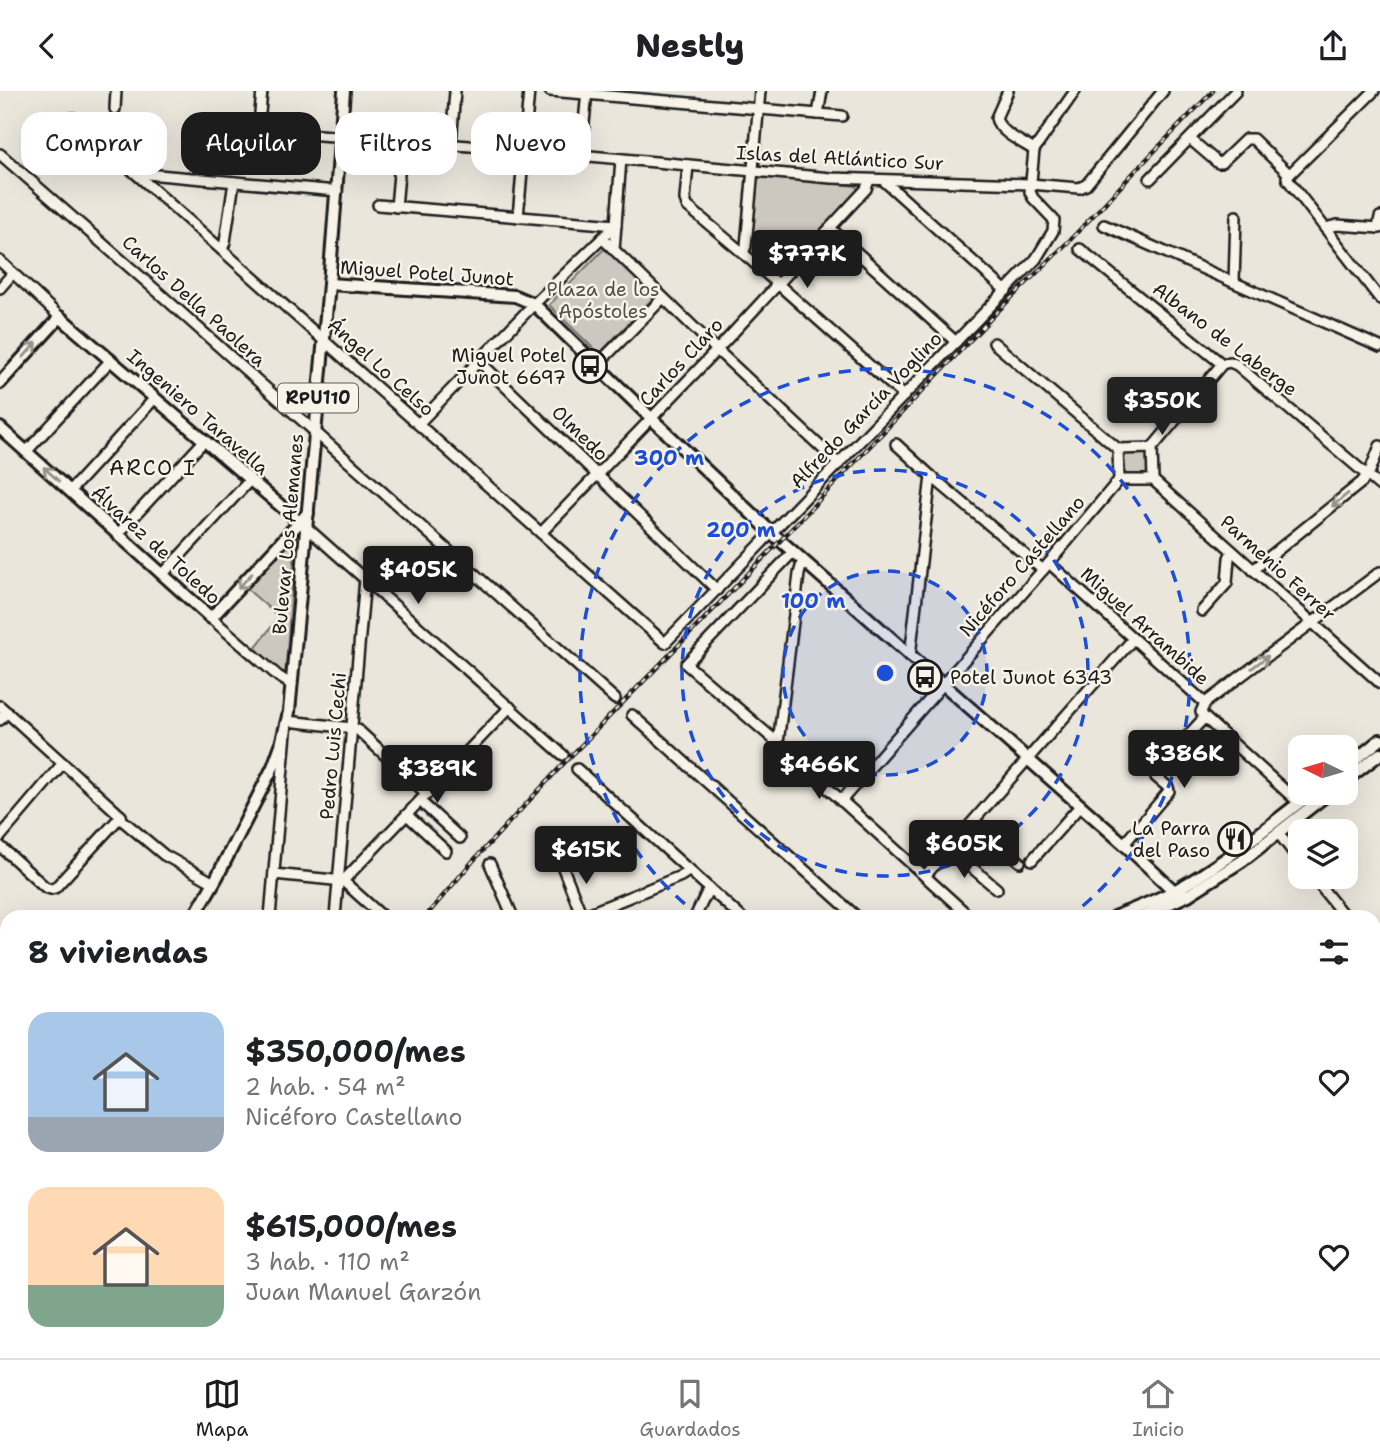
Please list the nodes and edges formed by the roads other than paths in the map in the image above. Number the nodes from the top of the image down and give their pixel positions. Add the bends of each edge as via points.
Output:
1 (116, 91) edge
2 (262, 91) edge
3 (344, 91) edge
4 (455, 91) edge
5 (529, 91) edge
6 (550, 91) edge
7 (760, 91) edge
8 (822, 91) edge
9 (1008, 91) edge
10 (1075, 91) edge
11 (1163, 91) edge
12 (1236, 91) edge
13 (1374, 91) edge
14 (587, 93) edge
15 (115, 109) dead end
16 (759, 109) junction
17 (343, 112) edge
18 (453, 112) edge
19 (527, 112) edge
20 (585, 112) edge
21 (818, 114) junction
22 (842, 116) dead end
23 (335, 136) edge
24 (1190, 139) junction
25 (1034, 150) junction
26 (0, 154) edge
27 (591, 156) edge
28 (621, 159) junction
29 (688, 165) junction
30 (753, 171) junction
31 (138, 175) edge
32 (158, 175) edge
33 (338, 175) edge
34 (399, 175) edge
35 (522, 175) edge
36 (1288, 177) junction
37 (1150, 179) dead end
38 (869, 180) junction
39 (883, 180) junction
40 (234, 182) junction
41 (1030, 184) junction
42 (337, 191) junction
43 (378, 205) dead end
44 (396, 207) junction
45 (518, 216) junction
46 (1236, 216) dead end
47 (1380, 217) edge
48 (616, 225) junction
49 (1104, 225) dead end
50 (830, 228) junction
51 (1325, 228) junction
52 (1379, 228) edge
53 (602, 238) junction
54 (1080, 249) dead end
55 (222, 250) junction
56 (614, 250) junction
57 (743, 253) junction
58 (0, 261) edge
59 (13, 273) junction
60 (1234, 282) junction
61 (329, 284) junction
62 (778, 284) junction
63 (0, 288) edge
64 (1006, 291) junction
65 (663, 298) junction
66 (1380, 299) edge
67 (534, 304) junction
68 (60, 317) junction
69 (324, 340) junction
70 (956, 342) junction
71 (994, 343) dead end
72 (1380, 347) edge
73 (717, 350) junction
74 (111, 360) junction
75 (479, 361) junction
76 (1222, 364) junction
77 (597, 365) junction
78 (0, 383) edge
79 (904, 396) junction
80 (155, 398) junction
81 (652, 419) junction
82 (418, 424) junction
83 (0, 428) edge
84 (315, 432) junction
85 (204, 441) junction
86 (896, 443) dead end
87 (1380, 446) edge
88 (1152, 448) junction
89 (1118, 449) junction
90 (26, 451) junction
91 (839, 464) junction
92 (597, 474) junction
93 (1367, 475) junction
94 (931, 476) junction
95 (250, 480) junction
96 (1153, 480) junction
97 (1119, 481) junction
98 (1380, 486) edge
99 (70, 491) junction
100 (305, 521) junction
101 (541, 533) junction
102 (118, 534) junction
103 (773, 534) junction
104 (1232, 551) junction
105 (793, 552) junction
106 (803, 560) junction
107 (1046, 567) junction
108 (1253, 570) junction
109 (1380, 572) edge
110 (163, 575) junction
111 (365, 579) junction
112 (717, 590) junction
113 (1202, 611) dead end
114 (211, 618) junction
115 (1314, 622) junction
116 (1133, 639) junction
117 (666, 643) joint
118 (910, 656) junction
119 (1380, 683) edge
120 (292, 685) junction
121 (944, 685) junction
122 (615, 699) dead end
123 (1205, 703) junction
124 (510, 707) junction
125 (4, 709) edge
126 (632, 715) dead end
127 (1205, 718) junction
128 (0, 720) edge
129 (287, 722) junction
130 (352, 728) junction
131 (1380, 740) edge
132 (778, 743) junction
133 (1380, 754) edge
134 (563, 755) dead end
135 (1358, 757) edge
136 (1027, 759) junction
137 (63, 763) junction
138 (577, 769) dead end
139 (1358, 771) edge
140 (1288, 793) edge
141 (427, 794) junction
142 (420, 801) junction
143 (841, 801) junction
144 (1296, 805) edge
145 (1314, 805) edge
146 (1080, 806) junction
147 (407, 815) junction
148 (121, 816) junction
149 (974, 821) junction
150 (1279, 834) junction
151 (0, 837) edge
152 (460, 838) dead end
153 (1124, 844) junction
154 (0, 846) edge
155 (1288, 846) edge
156 (950, 849) junction
157 (446, 851) dead end
158 (1031, 860) dead end
159 (1020, 862) dead end
160 (490, 865) dead end
161 (563, 867) dead end
162 (690, 870) junction
163 (274, 874) junction
164 (925, 876) junction
165 (215, 880) junction
166 (341, 880) junction
167 (709, 888) junction
168 (997, 889) dead end
169 (1323, 889) edge
170 (1174, 891) junction
171 (1188, 895) junction
172 (198, 910) edge
173 (271, 910) edge
174 (336, 910) edge
175 (375, 910) edge
176 (510, 910) edge
177 (578, 910) edge
178 (598, 910) edge
179 (698, 910) edge
180 (733, 910) edge
181 (849, 910) edge
182 (962, 910) edge
183 (1130, 910) edge
184 (1157, 910) edge
185 (1339, 910) edge
186 (83, 1358) edge
187 (92, 1358) edge

1 - 15 street
2 - 23 street, Islas del Atlántico Sur via 259,124 264,131
3 - 17 main road, Bulevar Los Alemanes / RPU110
4 - 18 street
5 - 19 street
6 - 14 street
7 - 16 street
8 - 21 street
9 - 25 street via 996,121
10 - 25 street
11 - 41 street, Islas del Atlántico Sur via 1083,187
12 - 24 street
13 - 36 street
14 - 16 street
14 - 20 street
16 - 21 street
16 - 30 street
21 - 22 street
24 - 36 street via 1218,163 1246,139 1253,139
24 - 37 street
25 - 41 street
26 - 84 street, Carlos Della Paolera
27 - 28 street, Islas del Atlántico Sur
28 - 29 street, Islas del Atlántico Sur
28 - 48 street
29 - 30 street, Islas del Atlántico Sur
29 - 57 street via 687,206
30 - 38 street, Islas del Atlántico Sur
30 - 57 street
31 - 55 street, Ángel Lo Celso
32 - 40 street
33 - 42 main road, Bulevar Los Alemanes / RPU110
34 - 44 street
35 - 45 street
36 - 51 street
38 - 39 street, Islas del Atlántico Sur
38 - 50 street, Carlos Claro via 866,190
39 - 41 street, Islas del Atlántico Sur
39 - 64 street
40 - 42 street
40 - 55 street
41 - 64 street, Alfredo García Voglino via 1033,198 1053,217 1054,231
42 - 61 main road, Bulevar Los Alemanes / RPU110
43 - 44 street
44 - 45 street
45 - 48 street
46 - 60 street
47 - 52 street
48 - 53 street
48 - 56 street
49 - 60 street
50 - 62 street, Carlos Claro
50 - 70 street
51 - 52 street
51 - 66 street
53 - 56 street
53 - 67 street
54 - 76 street, Albano de Laberge
55 - 69 street, Ángel Lo Celso
56 - 65 street
57 - 62 street
58 - 59 street, Ingeniero Taravella
59 - 63 street
59 - 68 street, Ingeniero Taravella
60 - 72 street
61 - 67 main road, Miguel Potel Junot via 515,296
61 - 69 main road, Bulevar Los Alemanes / RPU110
62 - 73 street, Carlos Claro
62 - 79 street
64 - 70 street, Alfredo García Voglino
65 - 73 street
65 - 77 street
67 - 75 street
67 - 77 main road, Miguel Potel Junot
68 - 74 main road, Ingeniero Taravella
78 -> 68 main road
69 - 82 street, Ángel Lo Celso
69 - 84 main road, Bulevar Los Alemanes / RPU110
70 - 79 street, Alfredo García Voglino
71 - 89 street
73 - 81 street, Carlos Claro
73 - 91 street
74 - 80 main road, Ingeniero Taravella
74 - 90 street
75 - 82 street
75 - 92 street, Olmedo
76 - 88 street
76 - 93 street, Albano de Laberge via 1237,365
77 - 81 main road, Miguel Potel Junot
79 - 91 street, Alfredo García Voglino
80 - 85 main road, Ingeniero Taravella
80 - 99 street
81 - 92 street, Carlos Claro
81 - 103 main road, Miguel Potel Junot
82 - 101 street, Ángel Lo Celso
83 - 90 main road, Álvarez de Toledo
84 - 100 main road, Bulevar Los Alemanes / RPU110
84 - 122 street, Carlos Della Paolera
85 - 95 main road, Ingeniero Taravella
85 - 102 street
86 - 94 street, Miguel Arrambide
87 - 93 street
88 - 89 street
88 - 96 street
89 - 97 street
99 -> 90 main road, Álvarez de Toledo
91 - 103 street, Alfredo García Voglino
92 - 101 street, Carlos Claro
92 - 112 street, Olmedo
93 - 98 street, Albano de Laberge
93 -> 108 street
94 - 107 street, Miguel Arrambide
94 - 118 street
95 - 100 main road, Ingeniero Taravella
95 - 110 street
96 - 97 street
96 - 104 street, Parmenio Ferrer
97 - 107 street, Nicéforo Castellano
99 - 102 main road, Álvarez de Toledo
100 - 111 street, Ingeniero Taravella
100 -> 114 main road
100 - 120 main road, Bulevar Los Alemanes / RPU110
101 - 117 street, Ángel Lo Celso
102 - 110 main road, Álvarez de Toledo
103 - 105 main road, Miguel Potel Junot
103 - 112 street, Alfredo García Voglino
104 - 108 street, Parmenio Ferrer
104 - 113 street via 1227,583
105 - 106 main road, Miguel Potel Junot
105 - 132 street via 686,664
106 - 118 main road, Miguel Potel Junot
106 - 132 street
107 - 116 street, Miguel Arrambide
107 - 121 street, Nicéforo Castellano
108 - 115 street, Parmenio Ferrer
109 - 115 street
110 - 114 main road, Álvarez de Toledo
111 - 124 street, Ingeniero Taravella
111 - 130 street, Pedro Luis Cechi
112 - 117 street, Alfredo García Voglino
114 - 120 street, Álvarez de Toledo
115 - 119 street, Parmenio Ferrer
123 -> 115 street
116 - 123 street, Miguel Arrambide
116 - 136 street
118 - 121 main road, Miguel Potel Junot
120 - 129 main road, Bulevar Los Alemanes / RPU110
121 - 136 main road, Miguel Potel Junot
121 - 143 street, Nicéforo Castellano
123 - 127 street, Miguel Arrambide via 1201,712
124 - 134 street, Ingeniero Taravella
124 - 141 street
125 - 128 street
125 - 137 street
126 - 181 street
127 - 140 street, Miguel Arrambide
127 - 153 street via 1155,771 1169,791
129 - 130 street
129 - 163 street
129 - 165 main road, Bulevar Los Alemanes / RPU110 via 273,767
130 - 141 street
130 - 166 street, Pedro Luis Cechi
131 - 135 main road
132 - 143 street
133 - 139 main road
136 - 146 main road, Miguel Potel Junot
136 - 149 street
137 - 148 street
137 - 151 street
138 - 162 street
141 - 142 street
142 - 147 street
142 - 152 street
143 - 164 street
144 - 170 main road via 1240,849
145 - 150 main road
146 - 153 main road, Miguel Potel Junot
146 - 158 street
147 - 157 street
147 - 166 street
148 - 154 street via 51,889
148 - 165 street
149 - 156 street
149 - 159 street
150 - 155 street
150 - 171 main road
153 - 170 main road, Miguel Potel Junot
156 - 164 street
156 - 168 street
160 - 176 street
161 - 177 street
162 - 167 street
162 - 178 street
163 - 166 street
163 - 173 street
164 - 182 street
165 - 172 main road, Bulevar Los Alemanes / RPU110
166 - 174 street, Pedro Luis Cechi
166 - 175 street
167 - 179 street
167 - 180 street
169 - 185 street
170 - 171 main road
170 - 183 main road
171 - 184 main road
186 - 187 main road

